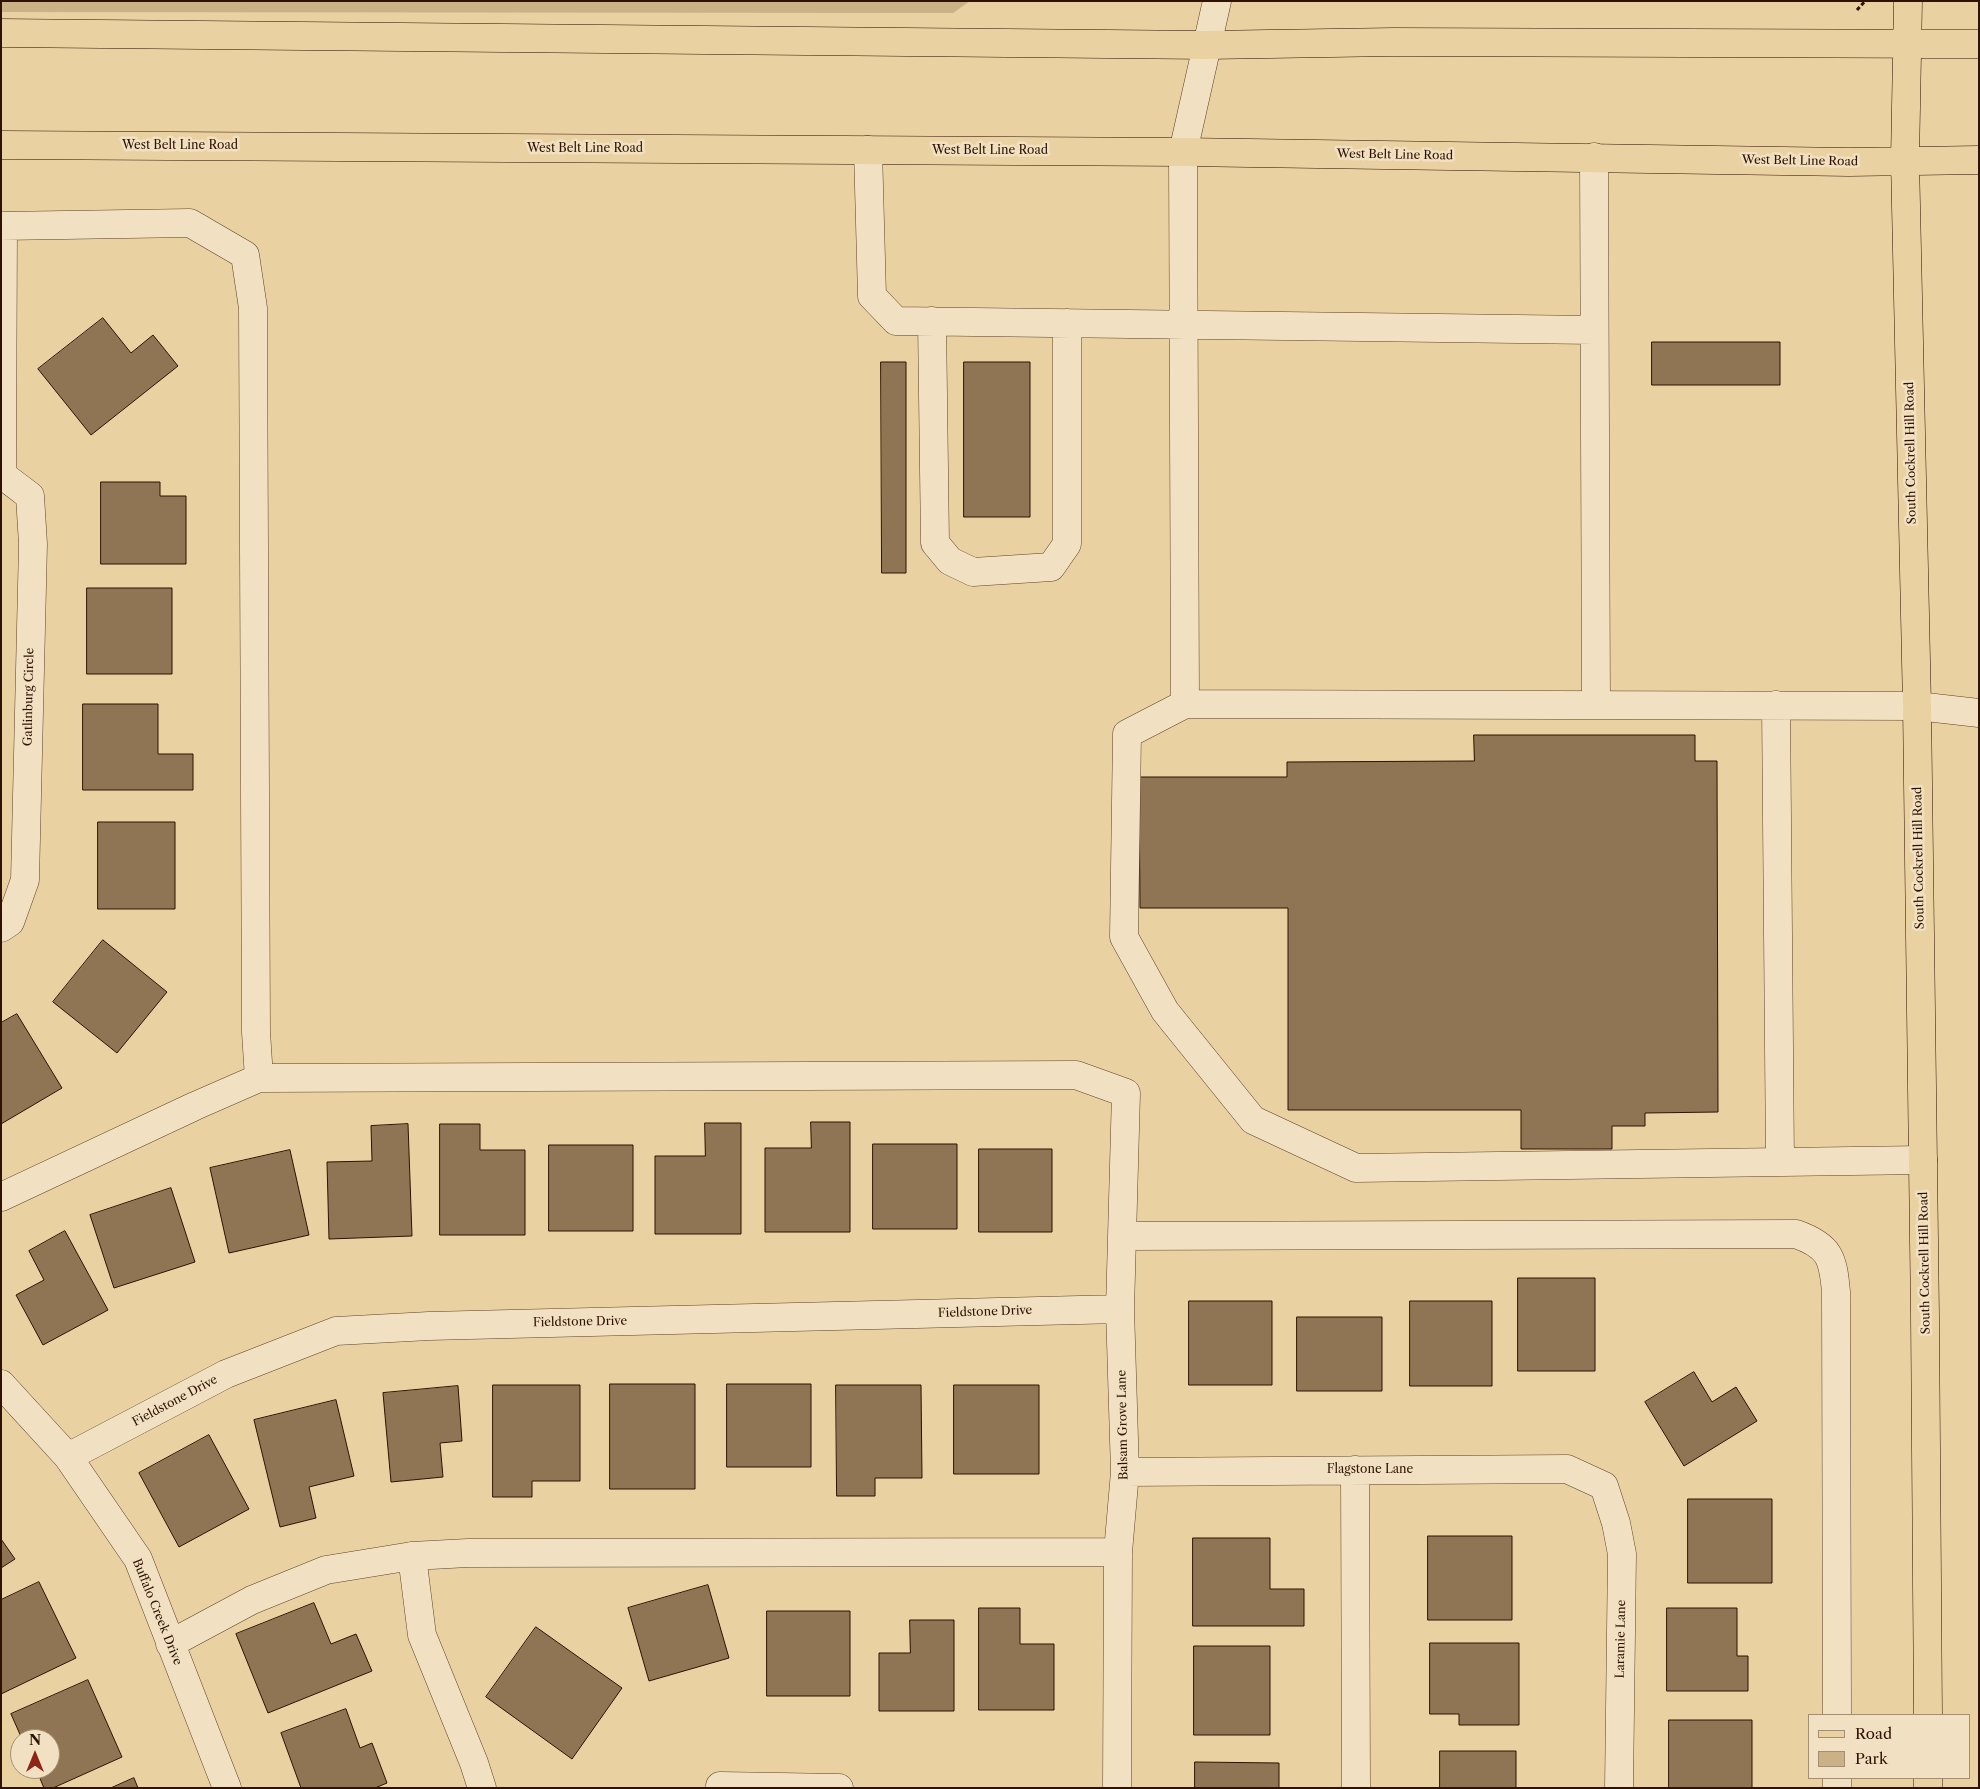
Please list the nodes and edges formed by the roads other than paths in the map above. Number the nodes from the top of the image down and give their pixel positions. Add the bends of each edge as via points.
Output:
1 (1217, 1) edge
2 (1908, 1) edge
3 (1, 33) edge
4 (1207, 44) junction
5 (1908, 44) junction
6 (1979, 44) edge
7 (1, 145) edge
8 (868, 150) junction
9 (1183, 152) junction
10 (1594, 158) junction
11 (1904, 160) junction
12 (1979, 160) edge
13 (2, 226) edge
14 (932, 321) junction
15 (1067, 323) junction
16 (1183, 324) junction
17 (1594, 330) junction
18 (1, 474) edge
19 (1185, 704) junction
20 (1596, 705) junction
21 (1776, 705) junction
22 (1917, 706) junction
23 (1979, 713) edge
24 (1, 928) edge
25 (259, 1078) junction
26 (1924, 1160) junction
27 (1780, 1162) junction
28 (1, 1197) edge
29 (1122, 1236) junction
30 (1120, 1309) junction
31 (1, 1384) edge
32 (68, 1457) junction
33 (1355, 1470) junction
34 (1125, 1472) junction
35 (1606, 1493) joint
36 (1118, 1552) junction
37 (412, 1556) junction
38 (170, 1644) junction
39 (1836, 1714) edge
40 (1928, 1714) edge
41 (720, 1786) dead end
42 (228, 1788) edge
43 (482, 1788) edge
44 (839, 1788) edge
45 (1117, 1788) edge
46 (1356, 1788) edge
47 (1619, 1788) edge

1 - 4 street
2 - 5 main road, South Cockrell Hill Road
3 - 4 main road
4 - 5 main road
4 - 9 street
5 - 6 main road
5 - 11 main road, South Cockrell Hill Road
7 - 8 main road, West Belt Line Road
8 - 9 main road, West Belt Line Road
8 - 14 street via 872,296 896,320
9 - 10 main road, West Belt Line Road
9 - 16 street
10 - 11 main road, West Belt Line Road
10 - 17 street
11 - 12 main road, West Belt Line Road
11 - 22 main road, South Cockrell Hill Road
13 - 18 street
13 - 25 street via 190,223 245,255 252,308 256,1032
14 - 15 street
14 - 15 street via 935,543 950,561 974,572 1051,567 1067,544
15 - 16 street
16 - 17 street
16 - 19 street
17 - 20 street
18 - 24 street, Gatlinburg Circle via 30,496 33,544 24,880 10,922
19 - 20 street
19 - 27 street via 1127,734 1124,937 1165,1011 1253,1120 1356,1168
20 - 21 street
21 - 22 street
21 - 27 street
22 - 23 street
22 - 26 main road, South Cockrell Hill Road
25 - 28 street
25 - 29 street, Balsam Grove Lane via 1076,1075 1126,1093
26 - 27 street
26 - 40 main road, South Cockrell Hill Road
29 - 30 street, Balsam Grove Lane
29 - 39 street via 1796,1234 1812,1240 1824,1250 1834,1266 1836,1292
30 - 32 street, Fieldstone Drive via 336,1331 226,1374
30 - 34 street, Balsam Grove Lane
31 - 32 street, Buffalo Creek Drive
32 - 38 street, Buffalo Creek Drive via 138,1559
33 - 34 street, Flagstone Lane
33 - 35 street, Flagstone Lane via 1567,1469 1604,1486
33 - 46 street
34 - 36 street, Balsam Grove Lane
35 - 47 street, Laramie Lane via 1622,1554
36 - 37 street via 468,1553
36 - 45 street, Balsam Grove Lane
37 - 38 street via 326,1570 252,1600
37 - 43 street via 422,1635
38 - 42 street, Buffalo Creek Drive
41 - 44 street

